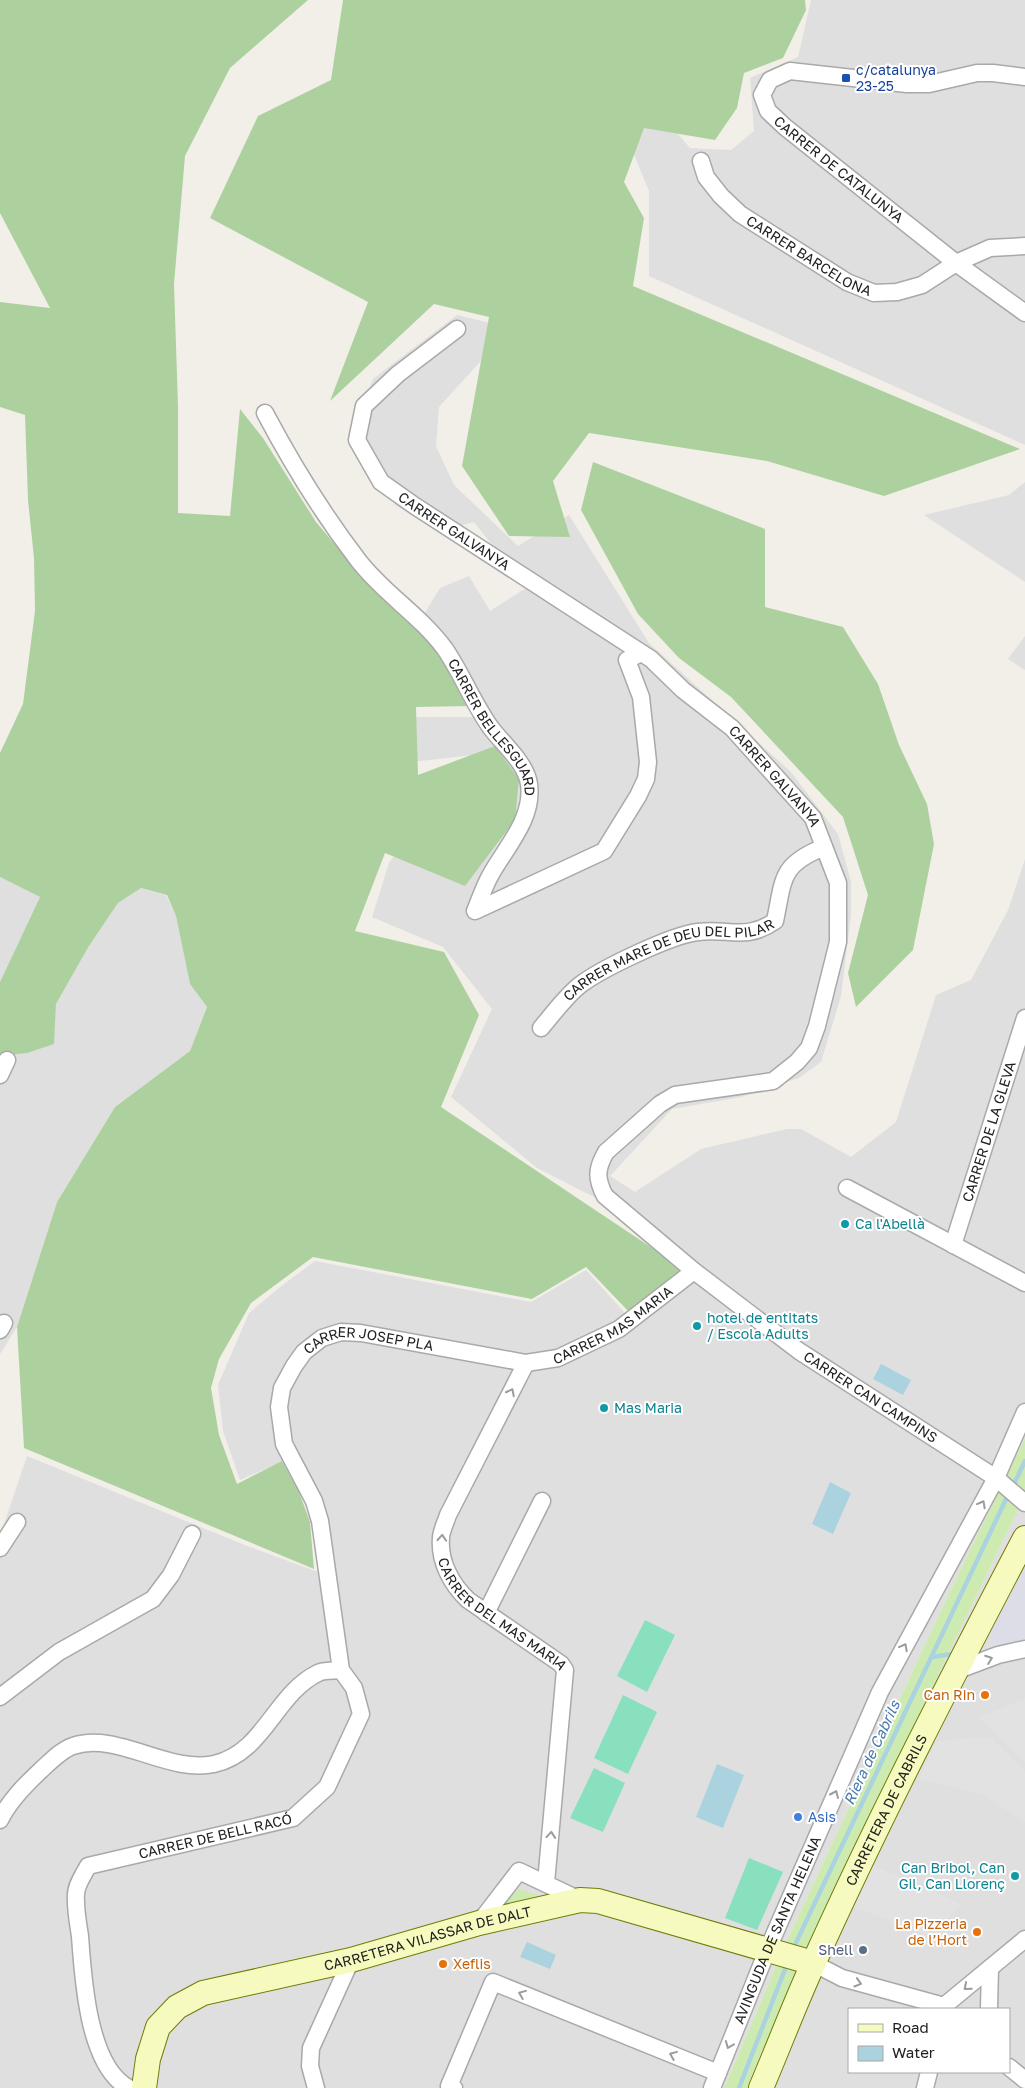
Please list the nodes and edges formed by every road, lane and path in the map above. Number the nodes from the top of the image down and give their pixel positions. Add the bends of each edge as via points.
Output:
1 (1025, 77) edge
2 (701, 161) dead end
3 (1025, 246) edge
4 (956, 263) junction
5 (1025, 313) edge
6 (457, 328) dead end
7 (265, 413) dead end
8 (641, 653) junction
9 (824, 847) junction
10 (1025, 1018) edge
11 (541, 1028) dead end
12 (1020, 1047) edge
13 (7, 1060) dead end
14 (0, 1075) edge
15 (847, 1188) dead end
16 (953, 1245) junction
17 (694, 1271) junction
18 (1025, 1283) edge
19 (526, 1363) junction
20 (1025, 1412) edge
21 (1000, 1482) junction
22 (542, 1501) dead end
23 (1025, 1503) edge
24 (17, 1522) dead end
25 (192, 1534) dead end
26 (1025, 1538) edge
27 (0, 1548) edge
28 (486, 1613) junction
29 (1025, 1648) edge
30 (340, 1670) junction
31 (953, 1672) junction
32 (0, 1697) edge
33 (0, 1820) edge
34 (546, 1883) junction
35 (580, 1900) junction
36 (479, 1923) junction
37 (1025, 1939) edge
38 (772, 1952) junction
39 (352, 1960) junction
40 (809, 1962) junction
41 (990, 1968) junction
42 (944, 2008) edge
43 (988, 2008) edge
44 (1010, 2068) edge
45 (929, 2073) edge
46 (1025, 2080) edge
47 (715, 2081) edge
48 (129, 2088) edge
49 (144, 2088) edge
50 (316, 2088) edge
51 (454, 2088) edge
52 (761, 2088) edge
53 (925, 2088) edge

1 - 4 street, CARRER DE CATALUNYA via 977,73 929,84 907,84 790,71 770,80 762,95 768,111 785,127
2 - 4 street, CARRER BARCELONA via 706,177 740,214 847,282 874,293 898,292 922,285
3 - 4 street, CARRER BARCELONA via 990,248
4 - 5 street, CARRER DE CATALUNYA
6 - 8 street, CARRER GALVANYA via 398,374 364,406 357,440 381,482
7 - 8 street, CARRER BELLESGUARD via 296,471 358,560 379,584 418,618 445,650 490,727 524,770 529,784 526,813 489,877 475,911 604,851 646,779 648,762 641,697 627,660
8 - 9 street, CARRER GALVANYA via 732,728 802,803 813,818
9 - 11 street, CARRER MARE DE DEU DEL PILAR via 802,856 786,872 775,921 763,929 742,934 698,932 616,963 579,986
9 - 17 street, CARRER GALVANYA via 838,883 838,942 809,1048 772,1081 675,1095 660,1104 606,1152 600,1162 597,1182 605,1196
10 - 12 street, CARRER DE LA GLEVA
12 - 16 street, CARRER DE LA GLEVA
13 - 14 street
15 - 16 street
16 - 18 street
17 - 19 street, CARRER MAS MARIA via 619,1329 558,1358
17 - 21 street, CARRER CAN CAMPINS via 799,1351
28 -> 19 street, CARRER DEL MAS MARIA via 468,1600 452,1582 443,1561 441,1537 448,1515
19 - 30 street, CARRER JOSEP PLA via 341,1332 322,1338 304,1352 294,1366 282,1388 279,1407 281,1427 284,1444 314,1501 320,1521
20 - 21 street, AVINGUDA DE SANTA HELENA
21 - 23 street, CARRER CAN CAMPINS
38 -> 21 street, AVINGUDA DE SANTA HELENA via 880,1692
22 - 28 street
24 - 27 street
25 - 32 street via 171,1576 153,1599 59,1652
26 - 31 street, CARRETERA DE CABRILS
34 -> 28 street, CARRER DEL MAS MARIA via 565,1670 561,1664
31 -> 29 street
30 - 33 street via 319,1672 293,1691 257,1737 244,1749 215,1764 173,1762 90,1742 72,1746 53,1758 17,1793
30 - 48 street, CARRER DE BELL RACÓ via 354,1688 361,1714 327,1787 293,1818 88,1866 76,1892 84,1986 97,2044 106,2065 120,2083
31 - 40 street, CARRETERA DE CABRILS
34 - 35 street
34 - 36 street via 519,1871
35 - 36 street, CARRETERA VILASSAR DE DALT
35 - 38 street, CARRETERA VILASSAR DE DALT via 598,1901
36 - 39 street, CARRETERA VILASSAR DE DALT
37 - 41 street
38 - 40 street
38 -> 47 street, AVINGUDA DE SANTA HELENA
39 - 49 street, CARRETERA VILASSAR DE DALT via 203,1993 177,2007 158,2028 148,2058
39 - 50 street via 311,2048 310,2066
40 -> 42 street via 842,1978
40 - 52 street, CARRETERA DE CABRILS
41 -> 42 street
41 - 43 street
44 - 46 street
45 - 53 street
47 -> 51 street via 492,1982 449,2086

